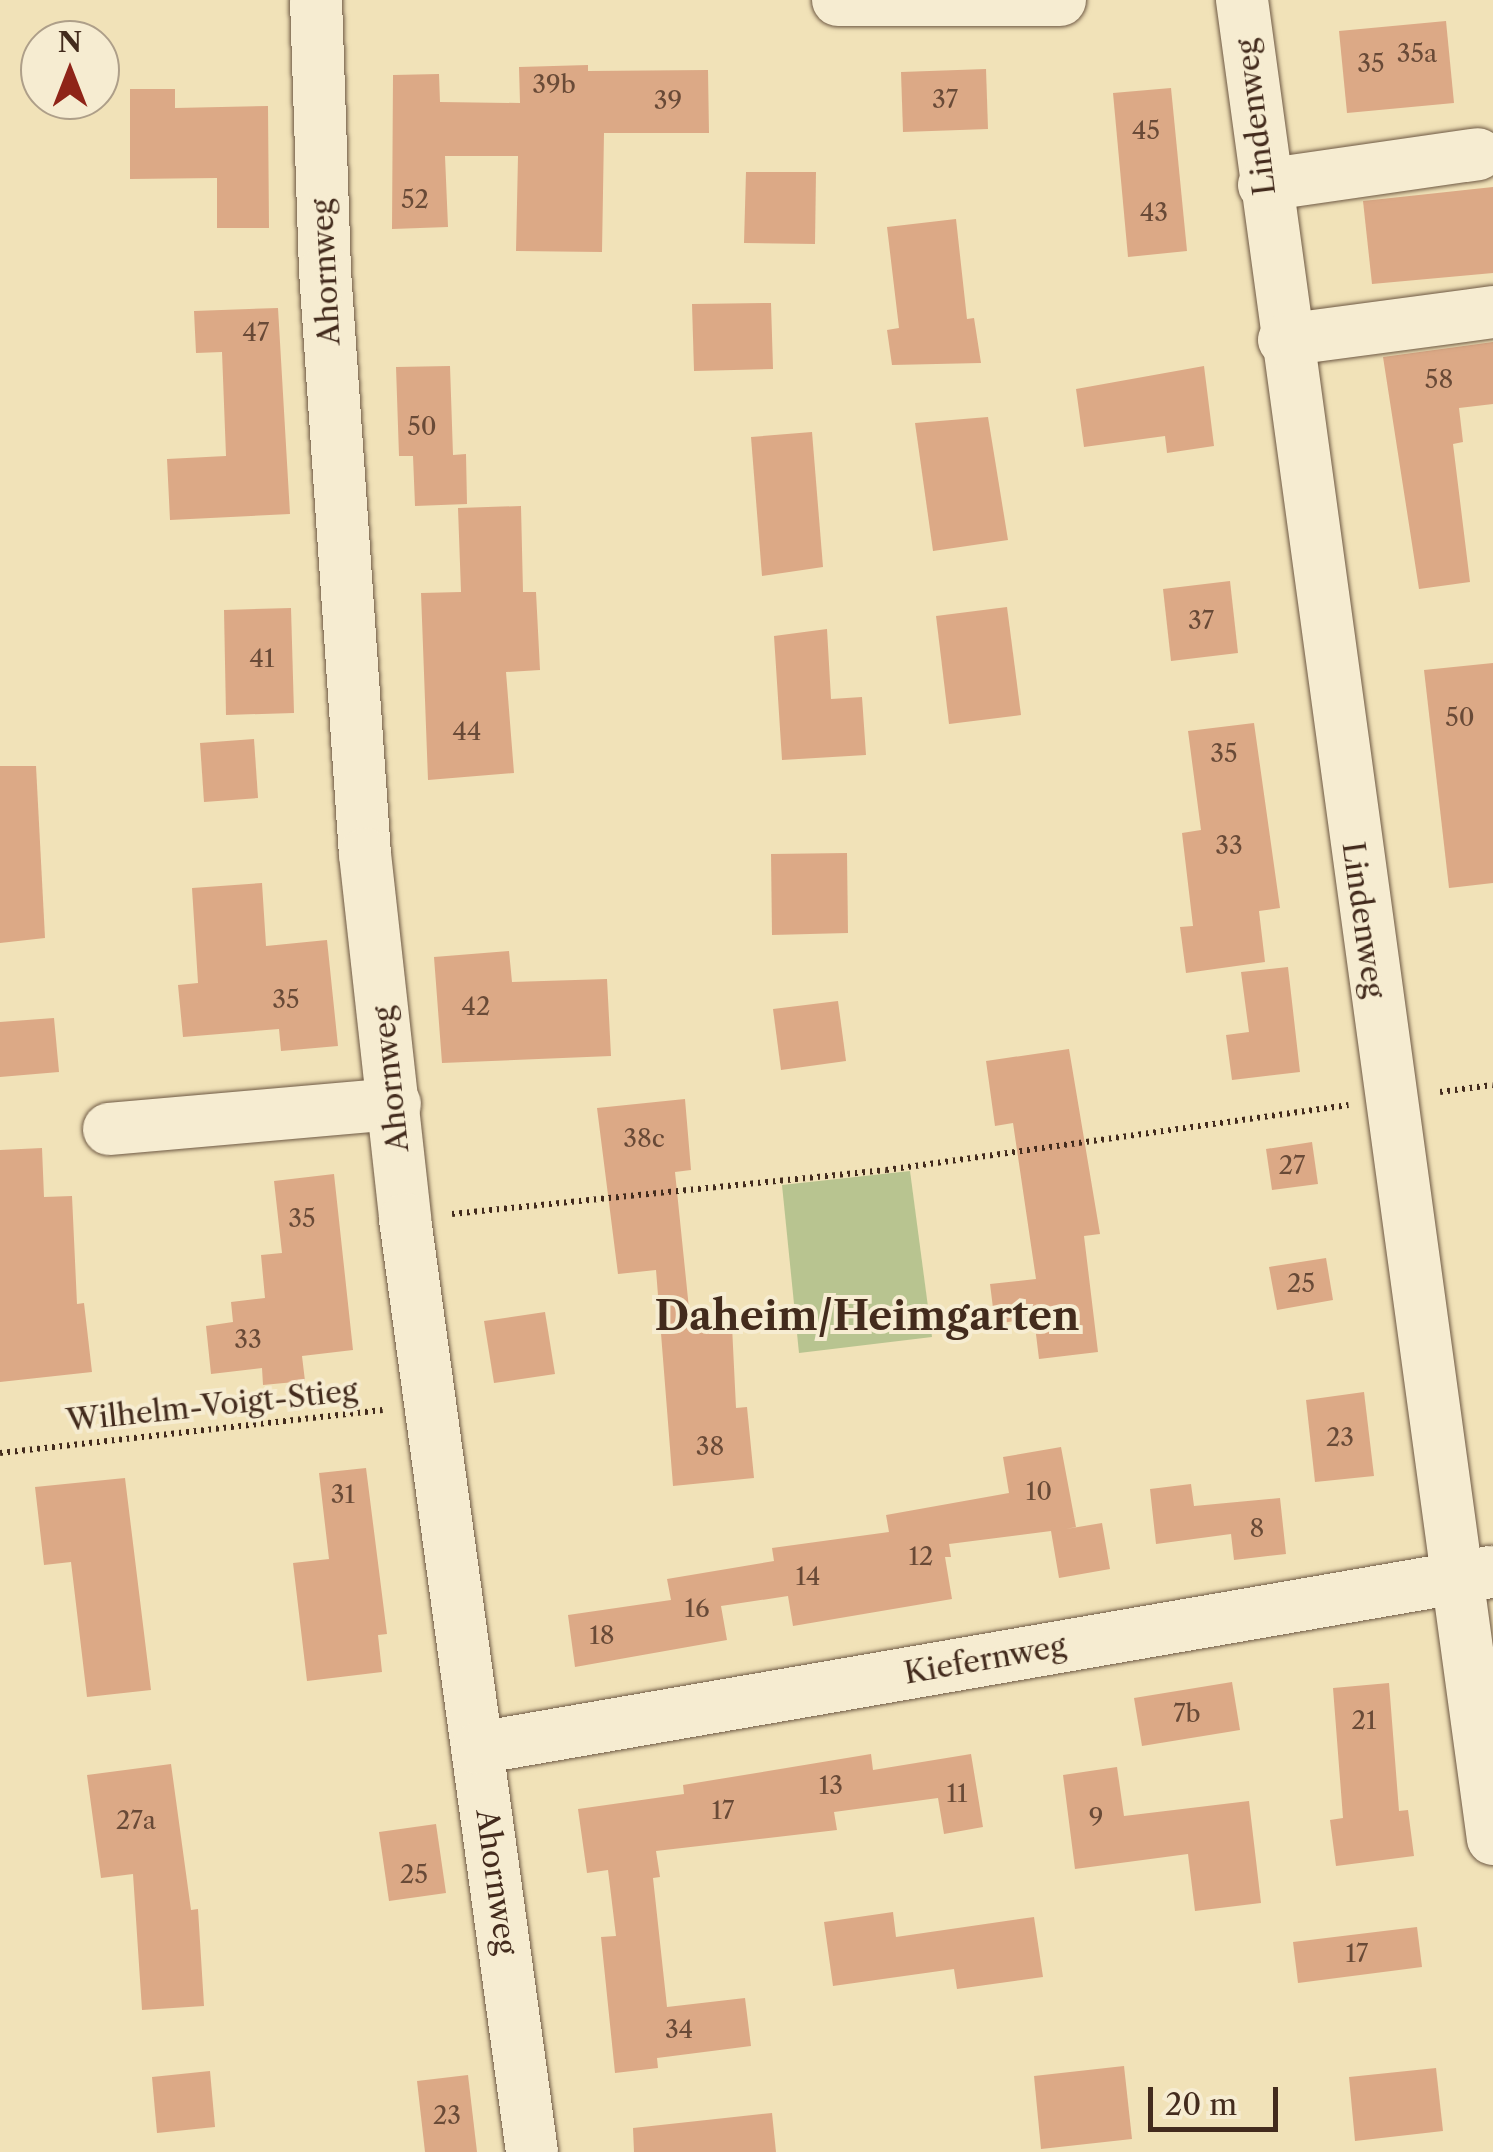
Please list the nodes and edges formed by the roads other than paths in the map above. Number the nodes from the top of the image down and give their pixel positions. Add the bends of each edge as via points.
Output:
1 (316, 0) edge
2 (838, 0) edge
3 (1060, 0) edge
4 (1242, 0) edge
5 (1478, 154) dead end
6 (1264, 185) junction
7 (1493, 312) edge
8 (1284, 340) junction
9 (395, 1104) junction
10 (110, 1130) dead end
11 (1476, 1575) edge
12 (478, 1748) junction
13 (1493, 1839) edge
14 (532, 2152) edge

1 - 9 street, Ahornweg via 342,574
2 - 3 street
4 - 6 street, Lindenweg
5 - 6 street
6 - 8 street, Lindenweg
7 - 8 street
8 - 11 street, Lindenweg via 1387,1099
9 - 10 street
9 - 12 street, Ahornweg
11 - 12 street, Kiefernweg
11 - 13 street, Lindenweg
12 - 14 street, Ahornweg

